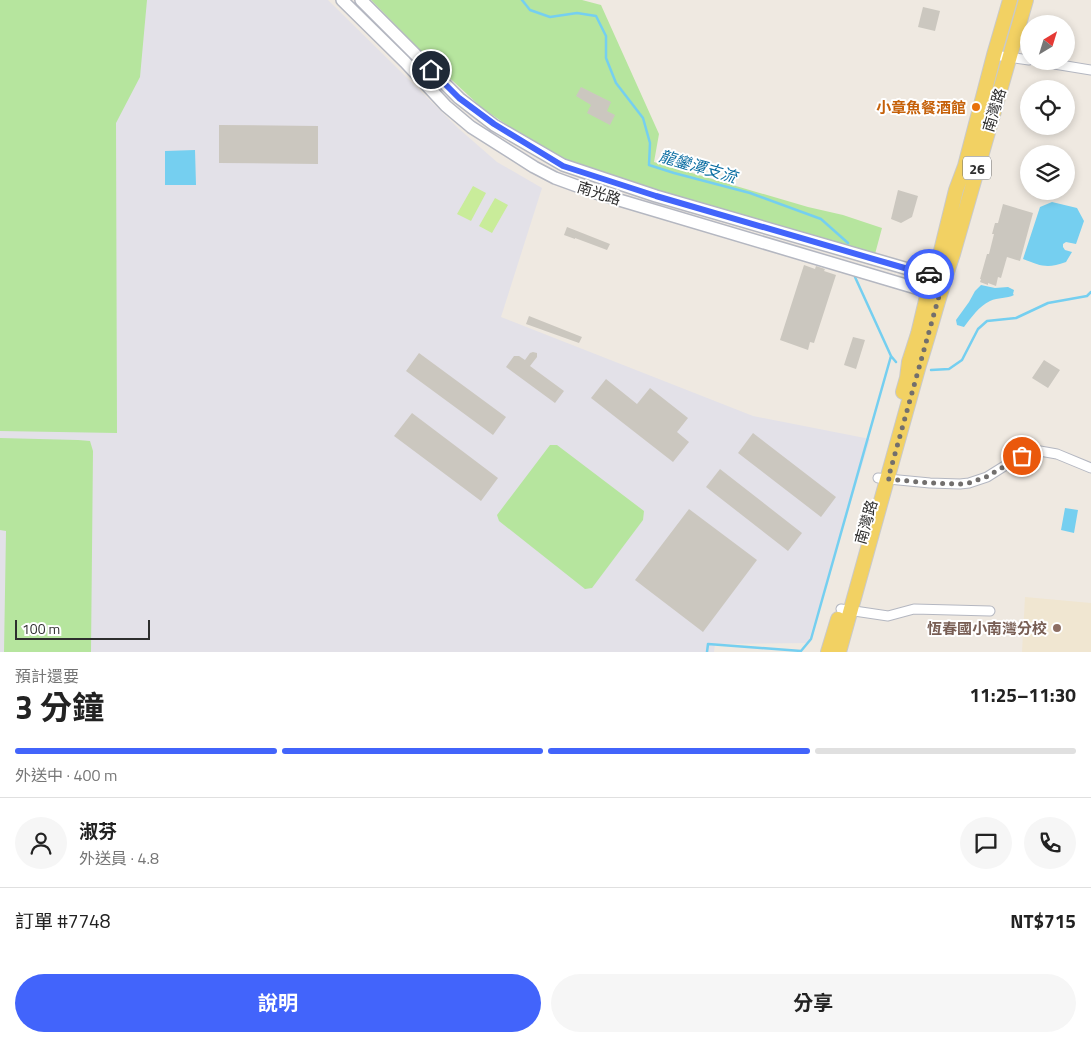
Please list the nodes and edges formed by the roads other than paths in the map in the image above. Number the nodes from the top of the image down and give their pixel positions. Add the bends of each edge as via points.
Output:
1 (342, 0) edge
2 (361, 0) edge
3 (1010, 0) edge
4 (1026, 0) edge
5 (994, 55) junction
6 (1010, 56) junction
7 (1020, 58) edge
8 (1075, 67) edge
9 (1091, 70) edge
10 (938, 276) junction
11 (934, 294) junction
12 (1091, 468) edge
13 (883, 478) junction
14 (846, 610) junction
15 (990, 611) dead end
16 (828, 652) edge
17 (839, 652) edge

1 - 11 street, 南光路 via 465,122 494,143 555,178
2 - 10 street, 南光路 via 459,98 494,124 563,166 656,196
3 - 5 main road, 南灣路 / 26
4 - 6 main road, 南灣路 / 26
5 - 6 street
5 - 10 main road, 南灣路 / 26 via 956,190
6 - 7 street
6 - 10 main road, 南灣路 / 26 via 953,254
8 - 9 street
10 - 11 main road, 南灣路 / 26
11 - 13 main road, 南灣路 / 26
12 - 13 street via 1058,454 1040,451 1022,456 969,483
13 - 14 main road, 南灣路 / 26
14 - 15 street via 888,616 914,609
14 - 16 main road, 南灣路 / 26
14 - 17 main road, 南灣路 / 26

